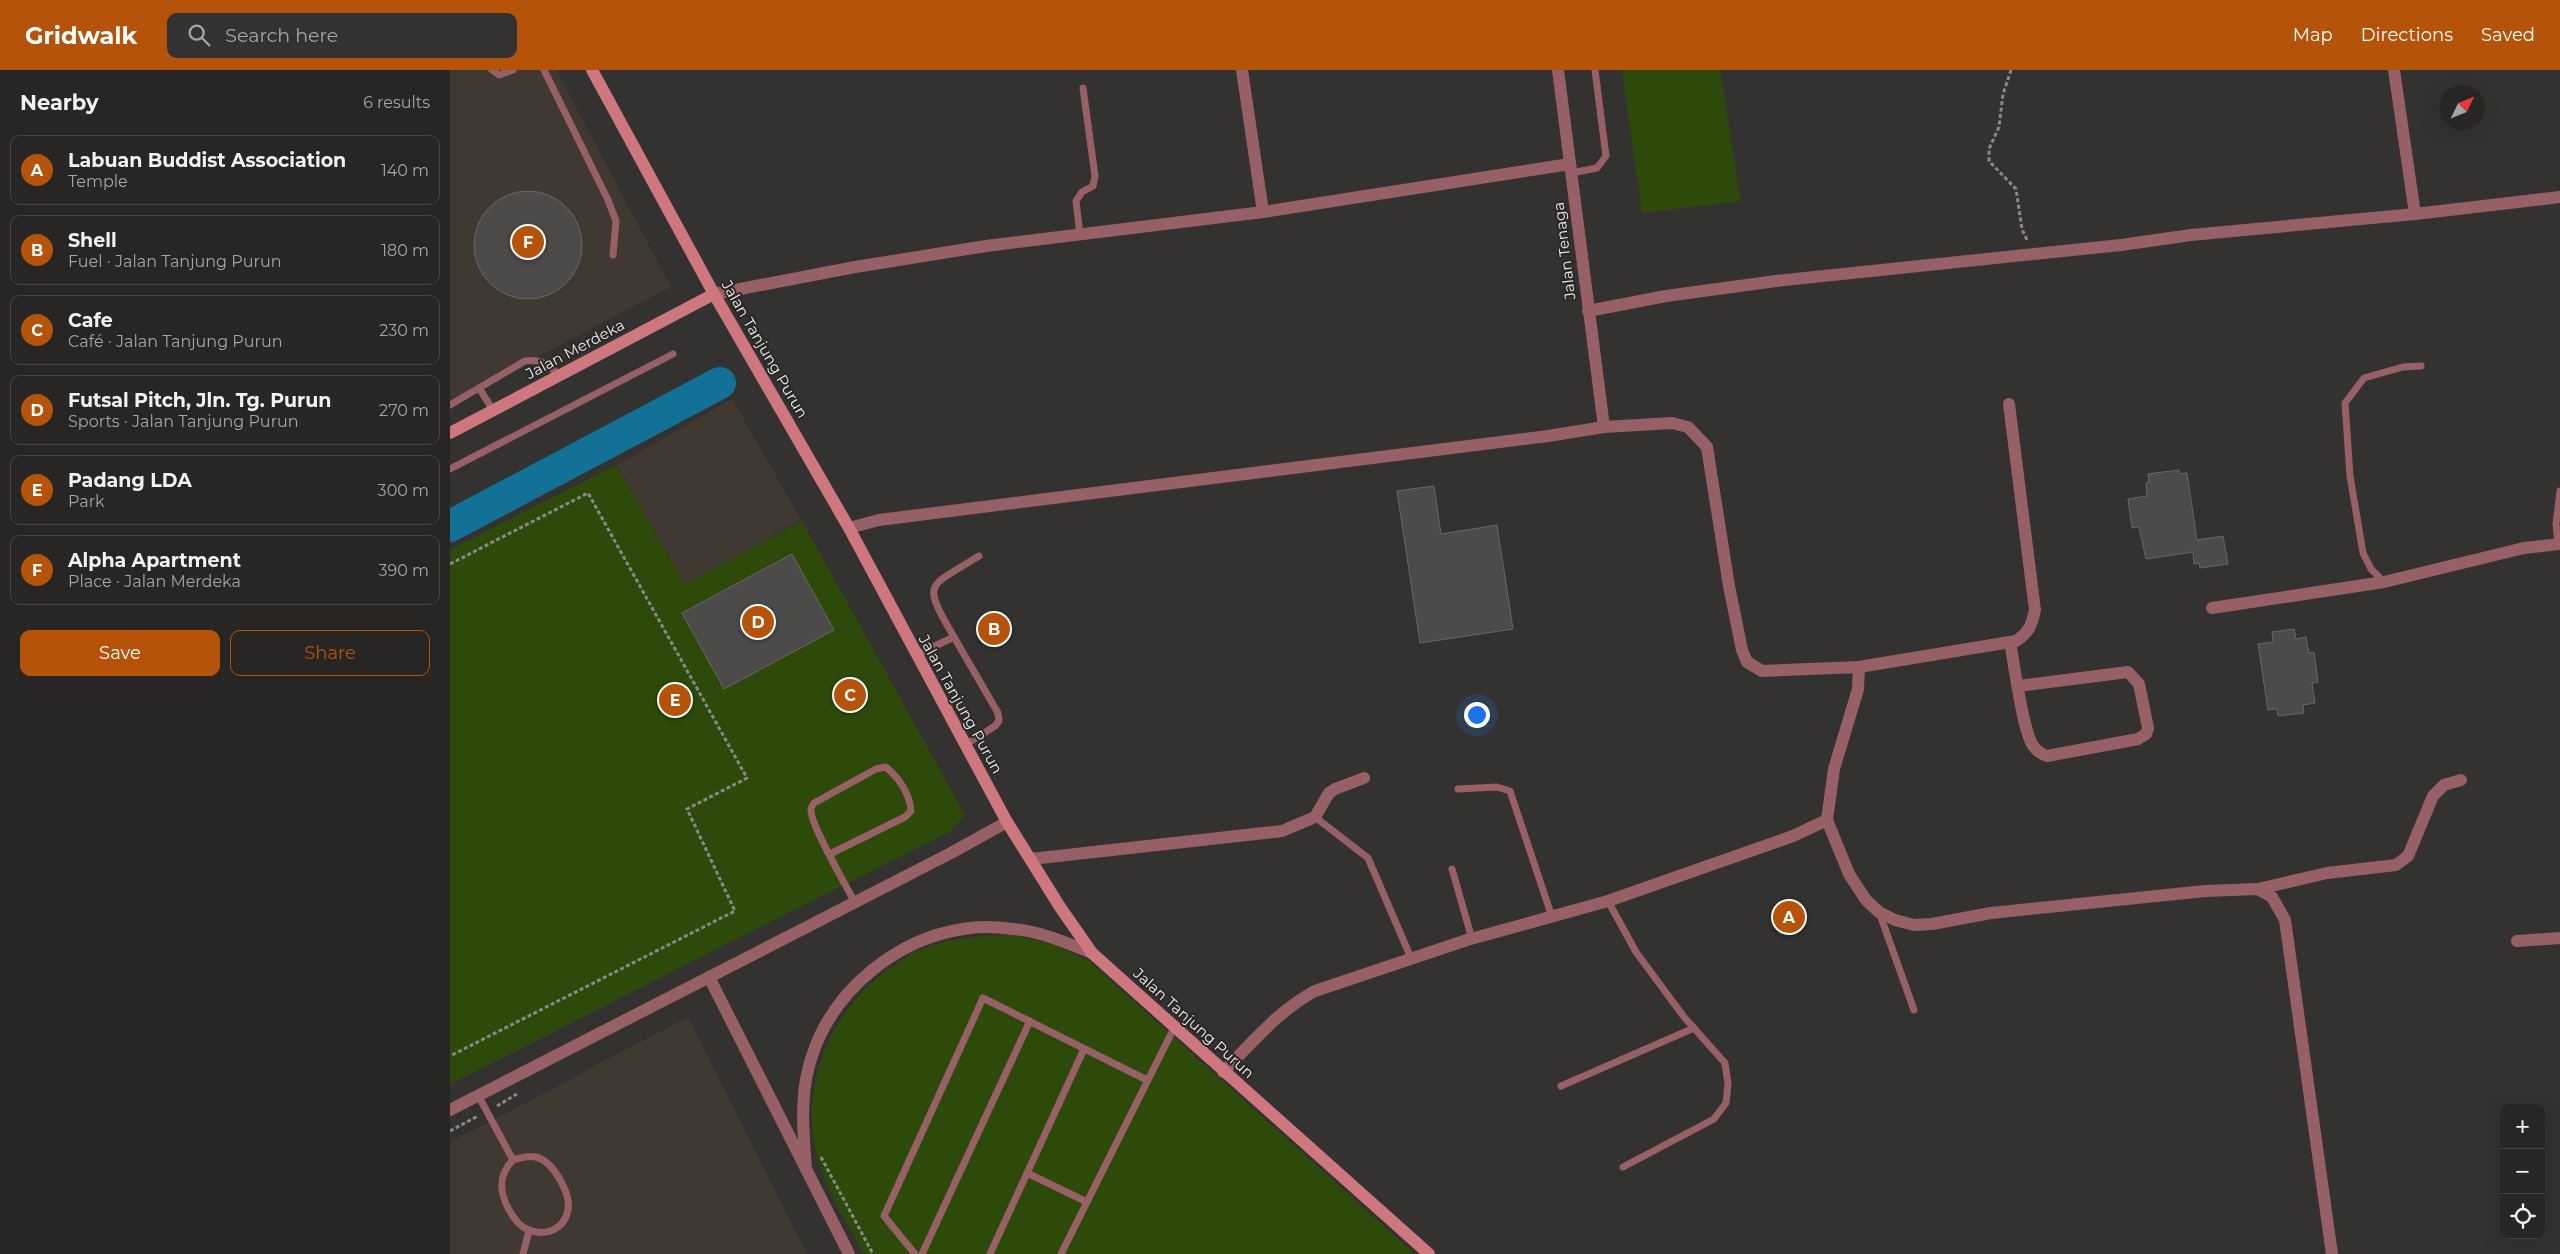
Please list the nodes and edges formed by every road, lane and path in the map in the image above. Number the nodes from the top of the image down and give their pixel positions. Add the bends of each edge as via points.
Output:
1 (492, 70) edge
2 (514, 70) edge
3 (544, 70) edge
4 (592, 70) edge
5 (1242, 70) edge
6 (1558, 70) edge
7 (1595, 70) edge
8 (2011, 70) edge
9 (2394, 70) edge
10 (1083, 88) dead end
11 (1571, 168) junction
12 (2560, 197) edge
13 (1263, 212) junction
14 (2415, 214) junction
15 (1080, 235) junction
16 (2035, 253) junction
17 (613, 255) dead end
18 (714, 294) junction
19 (1588, 311) junction
20 (673, 354) dead end
21 (2420, 366) dead end
22 (559, 376) junction
23 (479, 388) junction
24 (2009, 404) dead end
25 (450, 405) edge
26 (493, 410) junction
27 (1604, 427) junction
28 (450, 433) edge
29 (450, 469) edge
30 (2560, 491) edge
31 (849, 528) junction
32 (2559, 544) edge
33 (979, 556) dead end
34 (450, 564) edge
35 (2384, 582) junction
36 (2212, 608) dead end
37 (954, 637) junction
38 (2010, 642) junction
39 (916, 655) junction
40 (1858, 667) junction
41 (2018, 686) junction
42 (966, 744) junction
43 (1364, 778) dead end
44 (2461, 780) dead end
45 (1458, 789) dead end
46 (1315, 817) junction
47 (1827, 820) junction
48 (1007, 822) junction
49 (830, 854) junction
50 (1031, 858) junction
51 (1452, 869) dead end
52 (2258, 889) junction
53 (1608, 901) junction
54 (855, 903) junction
55 (1879, 912) junction
56 (1552, 917) junction
57 (2560, 938) edge
58 (1472, 939) junction
59 (2517, 942) dead end
60 (1092, 953) junction
61 (1411, 958) junction
62 (709, 977) junction
63 (1914, 1010) dead end
64 (1030, 1021) junction
65 (1175, 1026) junction
66 (1694, 1028) junction
67 (1084, 1049) junction
68 (450, 1056) edge
69 (1223, 1072) junction
70 (1147, 1080) junction
71 (1561, 1086) dead end
72 (521, 1092) dead end
73 (478, 1095) junction
74 (450, 1110) edge
75 (487, 1111) junction
76 (450, 1131) edge
77 (820, 1156) dead end
78 (513, 1160) junction
79 (1623, 1167) dead end
80 (806, 1170) junction
81 (1027, 1173) junction
82 (1087, 1202) junction
83 (529, 1231) junction
84 (523, 1254) edge
85 (849, 1254) edge
86 (873, 1254) edge
87 (915, 1254) edge
88 (922, 1254) edge
89 (990, 1254) edge
90 (1062, 1254) edge
91 (1429, 1254) edge
92 (2332, 1254) edge

1 - 2 lane via 499,75
3 - 17 lane via 616,221
4 - 18 street, Jalan Tanjung Purun
5 - 13 street
6 - 11 street, Jalan Tenaga
7 - 11 lane via 1606,156 1597,168
8 - 16 path via 2003,94 1999,127 1989,149 1989,161 2016,189 2022,229
9 - 14 street
10 - 15 lane via 1095,181 1076,201
11 - 13 street
11 - 19 street, Jalan Tenaga
12 - 14 street
13 - 15 street
14 - 16 street
15 - 18 street via 865,265
16 - 19 street via 1776,281 1666,296
18 - 22 street, Jalan Merdeka
18 - 31 street, Jalan Tanjung Purun
19 - 27 street, Jalan Tenaga
20 - 29 lane
21 - 35 lane via 2364,378 2345,403 2350,476 2363,553
22 - 23 lane via 550,365 536,359 525,361
22 - 26 street, Jalan Merdeka
23 - 25 lane
23 - 26 lane
24 - 38 street via 2035,610 2026,635
26 - 28 street, Jalan Merdeka
27 - 31 street via 880,520
27 - 40 street via 1672,423 1688,427 1707,447 1729,586 1747,662 1762,671
30 - 32 lane via 2556,524
31 - 39 street, Jalan Tanjung Purun
32 - 35 street via 2524,548
33 - 37 lane via 936,582 932,592
34 - 68 path via 588,494 747,778 687,808 735,911
35 - 36 street
37 - 39 lane
37 - 42 lane via 999,720
38 - 40 street
38 - 41 street
39 - 42 street, Jalan Tanjung Purun
40 - 47 street via 1858,689 1834,769
41 - 41 street via 2029,739 2035,749 2047,756 2138,739 2146,734 2148,728 2139,684 2128,672
42 - 48 street, Jalan Tanjung Purun
43 - 46 street via 1329,793
44 - 52 street via 2444,785 2433,796 2408,856 2396,865 2327,873
45 - 56 lane via 1497,787 1510,791
46 - 50 street via 1282,831
46 - 61 lane via 1368,858
47 - 53 street via 1793,836
47 - 55 street via 1849,874 1866,900
48 - 50 street, Jalan Tanjung Purun
48 - 54 street
49 - 49 lane via 813,821 811,810 814,803 876,769 886,767 896,775 910,802 911,811
49 - 54 lane
50 - 60 street, Jalan Tanjung Purun
51 - 58 lane
52 - 55 street via 2205,891 1991,913 1932,924 1914,925
52 - 92 street via 2272,897 2285,920
53 - 56 street
53 - 66 lane via 1636,952
54 - 62 street
55 - 63 lane
56 - 58 street
57 - 59 street
58 - 61 street
60 - 65 street, Jalan Tanjung Purun
60 - 80 street via 1058,939 1014,928 964,928 913,943 877,966 854,986 826,1023 812,1054 802,1118
61 - 69 street via 1315,991 1298,1000
62 - 73 street
62 - 80 street
64 - 67 lane
64 - 87 lane via 983,998 884,1216
64 - 88 lane
65 - 69 street, Jalan Tanjung Purun
65 - 70 lane
66 - 71 lane
66 - 79 lane via 1725,1063 1726,1103 1714,1118
67 - 70 lane
67 - 81 lane
69 - 91 street, Jalan Tanjung Purun
70 - 82 lane
72 - 75 path
73 - 74 street
73 - 75 lane
75 - 76 path
75 - 78 lane
77 - 86 path
78 - 83 lane via 503,1174 502,1192 510,1212
78 - 83 lane via 527,1156 538,1157 547,1163 568,1197 562,1223 542,1233
80 - 85 street
81 - 82 lane
81 - 89 lane
82 - 90 lane
83 - 84 lane

